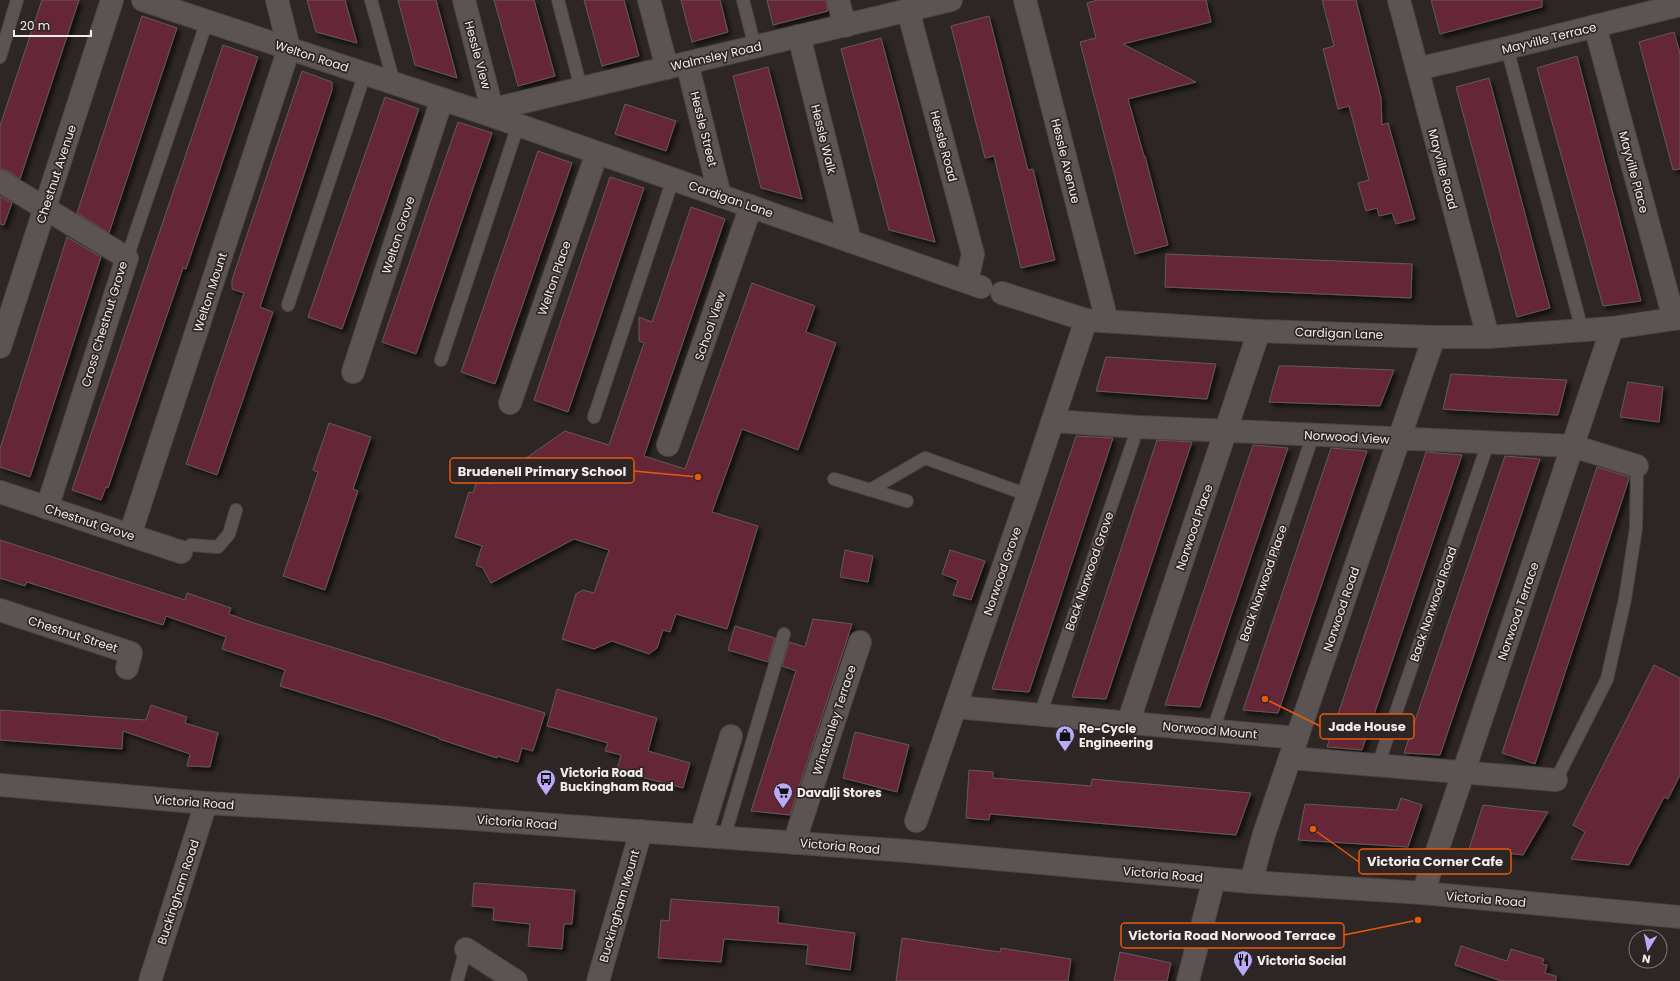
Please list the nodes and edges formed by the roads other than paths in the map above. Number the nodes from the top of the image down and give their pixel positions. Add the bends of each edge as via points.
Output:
1 (17, 0) edge
2 (112, 0) edge
3 (144, 0) edge
4 (277, 0) edge
5 (371, 0) edge
6 (464, 0) edge
7 (558, 0) edge
8 (649, 0) edge
9 (743, 0) edge
10 (838, 0) edge
11 (1025, 0) edge
12 (1399, 0) edge
13 (940, 1) edge
14 (1680, 5) edge
15 (908, 10) junction
16 (207, 21) junction
17 (845, 26) junction
18 (1595, 26) junction
19 (799, 36) junction
20 (755, 47) junction
21 (289, 48) junction
22 (1507, 48) junction
23 (0, 56) edge
24 (677, 65) junction
25 (1417, 69) junction
26 (365, 73) junction
27 (394, 83) junction
28 (581, 88) junction
29 (442, 99) junction
30 (487, 111) junction
31 (518, 125) junction
32 (597, 153) junction
33 (673, 179) junction
34 (0, 181) edge
35 (720, 196) junction
36 (751, 206) junction
37 (45, 209) junction
38 (850, 241) junction
39 (127, 258) junction
40 (974, 284) joint
41 (1002, 293) dead end
42 (288, 305) dead end
43 (1677, 318) edge
44 (1086, 320) junction
45 (1107, 322) junction
46 (1612, 328) junction
47 (1582, 330) junction
48 (1259, 331) junction
49 (1434, 337) junction
50 (1488, 337) junction
51 (0, 347) edge
52 (441, 360) dead end
53 (353, 372) dead end
54 (510, 403) dead end
55 (594, 417) dead end
56 (1053, 421) junction
57 (1138, 427) junction
58 (1226, 431) junction
59 (1313, 435) junction
60 (1399, 439) junction
61 (1488, 443) junction
62 (668, 445) dead end
63 (1573, 446) junction
64 (1637, 466) joint
65 (834, 479) dead end
66 (870, 490) junction
67 (0, 492) edge
68 (1028, 495) junction
69 (907, 501) dead end
70 (47, 508) junction
71 (236, 510) dead end
72 (130, 535) junction
73 (181, 552) joint
74 (0, 610) edge
75 (784, 634) dead end
76 (860, 642) dead end
77 (127, 668) dead end
78 (956, 707) junction
79 (1040, 715) junction
80 (1128, 723) junction
81 (1213, 730) junction
82 (731, 736) dead end
83 (1297, 738) junction
84 (1290, 758) junction
85 (1378, 766) junction
86 (1464, 772) junction
87 (1556, 780) joint
88 (0, 785) edge
89 (206, 803) junction
90 (916, 821) dead end
91 (641, 831) junction
92 (701, 835) junction
93 (724, 838) junction
94 (794, 842) junction
95 (1214, 879) junction
96 (1251, 882) junction
97 (1423, 893) junction
98 (1680, 917) edge
99 (466, 949) joint
100 (150, 981) edge
101 (457, 981) edge
102 (516, 981) edge
103 (598, 981) edge
104 (1188, 981) edge

1 - 23 lane
2 - 37 street, Chestnut Avenue
3 - 16 street, Welton Road
4 - 21 street
5 - 27 lane
6 - 30 street, Hessle View
7 - 28 lane
8 - 24 street, Hessle Street
9 - 20 lane
10 - 17 street
11 - 45 street, Hessle Avenue
12 - 25 street, Mayville Road
13 - 15 street, Walmsley Road
14 - 18 street, Mayville Terrace
15 - 17 street, Walmsley Road
15 - 40 street, Hessle Road via 973,254
16 - 21 street, Welton Road
16 - 39 lane
17 - 19 street, Walmsley Road
18 - 22 street, Mayville Terrace
18 - 43 street, Mayville Place
19 - 20 street, Walmsley Road
19 - 38 street, Hessle Walk
20 - 24 street, Walmsley Road
21 - 26 street, Welton Road
21 - 72 street, Welton Mount
22 - 25 street, Mayville Terrace
22 - 47 lane
24 - 28 street, Walmsley Road
24 - 35 street, Hessle Street
25 - 50 street, Mayville Road
26 - 27 street, Welton Road
26 - 42 lane
27 - 29 street, Welton Road
28 - 30 street, Walmsley Road
29 - 30 street, Welton Road
29 - 53 street, Welton Grove
30 - 31 street, Cardigan Lane
31 - 32 street, Cardigan Lane
31 - 52 lane
32 - 33 street, Cardigan Lane
32 - 54 street, Welton Place
33 - 35 street, Cardigan Lane
33 - 55 lane
34 - 37 street, Cross Chestnut Grove
35 - 36 street, Cardigan Lane
36 - 38 street, Cardigan Lane
36 - 62 street, School View
37 - 39 street, Cross Chestnut Grove
37 - 51 street, Chestnut Avenue
38 - 40 street, Cardigan Lane
39 - 70 street, Cross Chestnut Grove
41 - 44 street, Cardigan Lane
43 - 46 street, Cardigan Lane
44 - 45 street, Cardigan Lane
44 - 56 street, Norwood Grove
45 - 48 street, Cardigan Lane
46 - 47 street, Cardigan Lane
46 - 63 street, Norwood Terrace
47 - 50 street, Cardigan Lane
48 - 49 street, Cardigan Lane
48 - 58 street, Norwood Place
49 - 50 street, Cardigan Lane
49 - 60 street, Norwood Road
56 - 57 street, Norwood View
56 - 68 street, Norwood Grove
57 - 58 street, Norwood View
57 - 79 lane, Back Norwood Grove
58 - 59 street, Norwood View
58 - 80 street, Norwood Place
59 - 60 street, Norwood View
59 - 81 lane, Back Norwood Place
60 - 61 street, Norwood View
60 - 83 street, Norwood Road
61 - 63 street, Norwood View
61 - 85 lane, Back Norwood Road
63 - 64 street, Norwood View
63 - 86 street, Norwood Terrace
64 - 87 lane via 1636,528 1625,599 1607,678
65 - 66 lane
66 - 68 lane via 925,458
66 - 69 lane
67 - 70 street, Chestnut Grove
68 - 78 street, Norwood Grove
70 - 72 street, Chestnut Grove
71 - 73 lane via 229,534 218,547 191,545
72 - 73 street, Chestnut Grove
74 - 77 street, Chestnut Street via 131,653
75 - 93 lane
76 - 94 street, Winstanley Terrace
78 - 79 street, Norwood Mount
78 - 90 street, Norwood Grove
79 - 80 street, Norwood Mount
80 - 81 street, Norwood Mount
81 - 83 street, Norwood Mount
82 - 92 street
83 - 84 street, Norwood Road
84 - 85 street
84 - 96 street, Norwood Road via 1264,834
85 - 86 street
86 - 87 street
86 - 97 street, Norwood Terrace
88 - 89 street, Victoria Road
89 - 91 street, Victoria Road
89 - 100 street, Buckingham Road
91 - 92 street, Victoria Road
91 - 103 street, Buckingham Mount
92 - 93 street, Victoria Road
93 - 94 street, Victoria Road
94 - 95 street, Victoria Road
95 - 96 street, Victoria Road
95 - 104 street
96 - 97 street, Victoria Road
97 - 98 street, Victoria Road
99 - 101 lane
99 - 102 street

